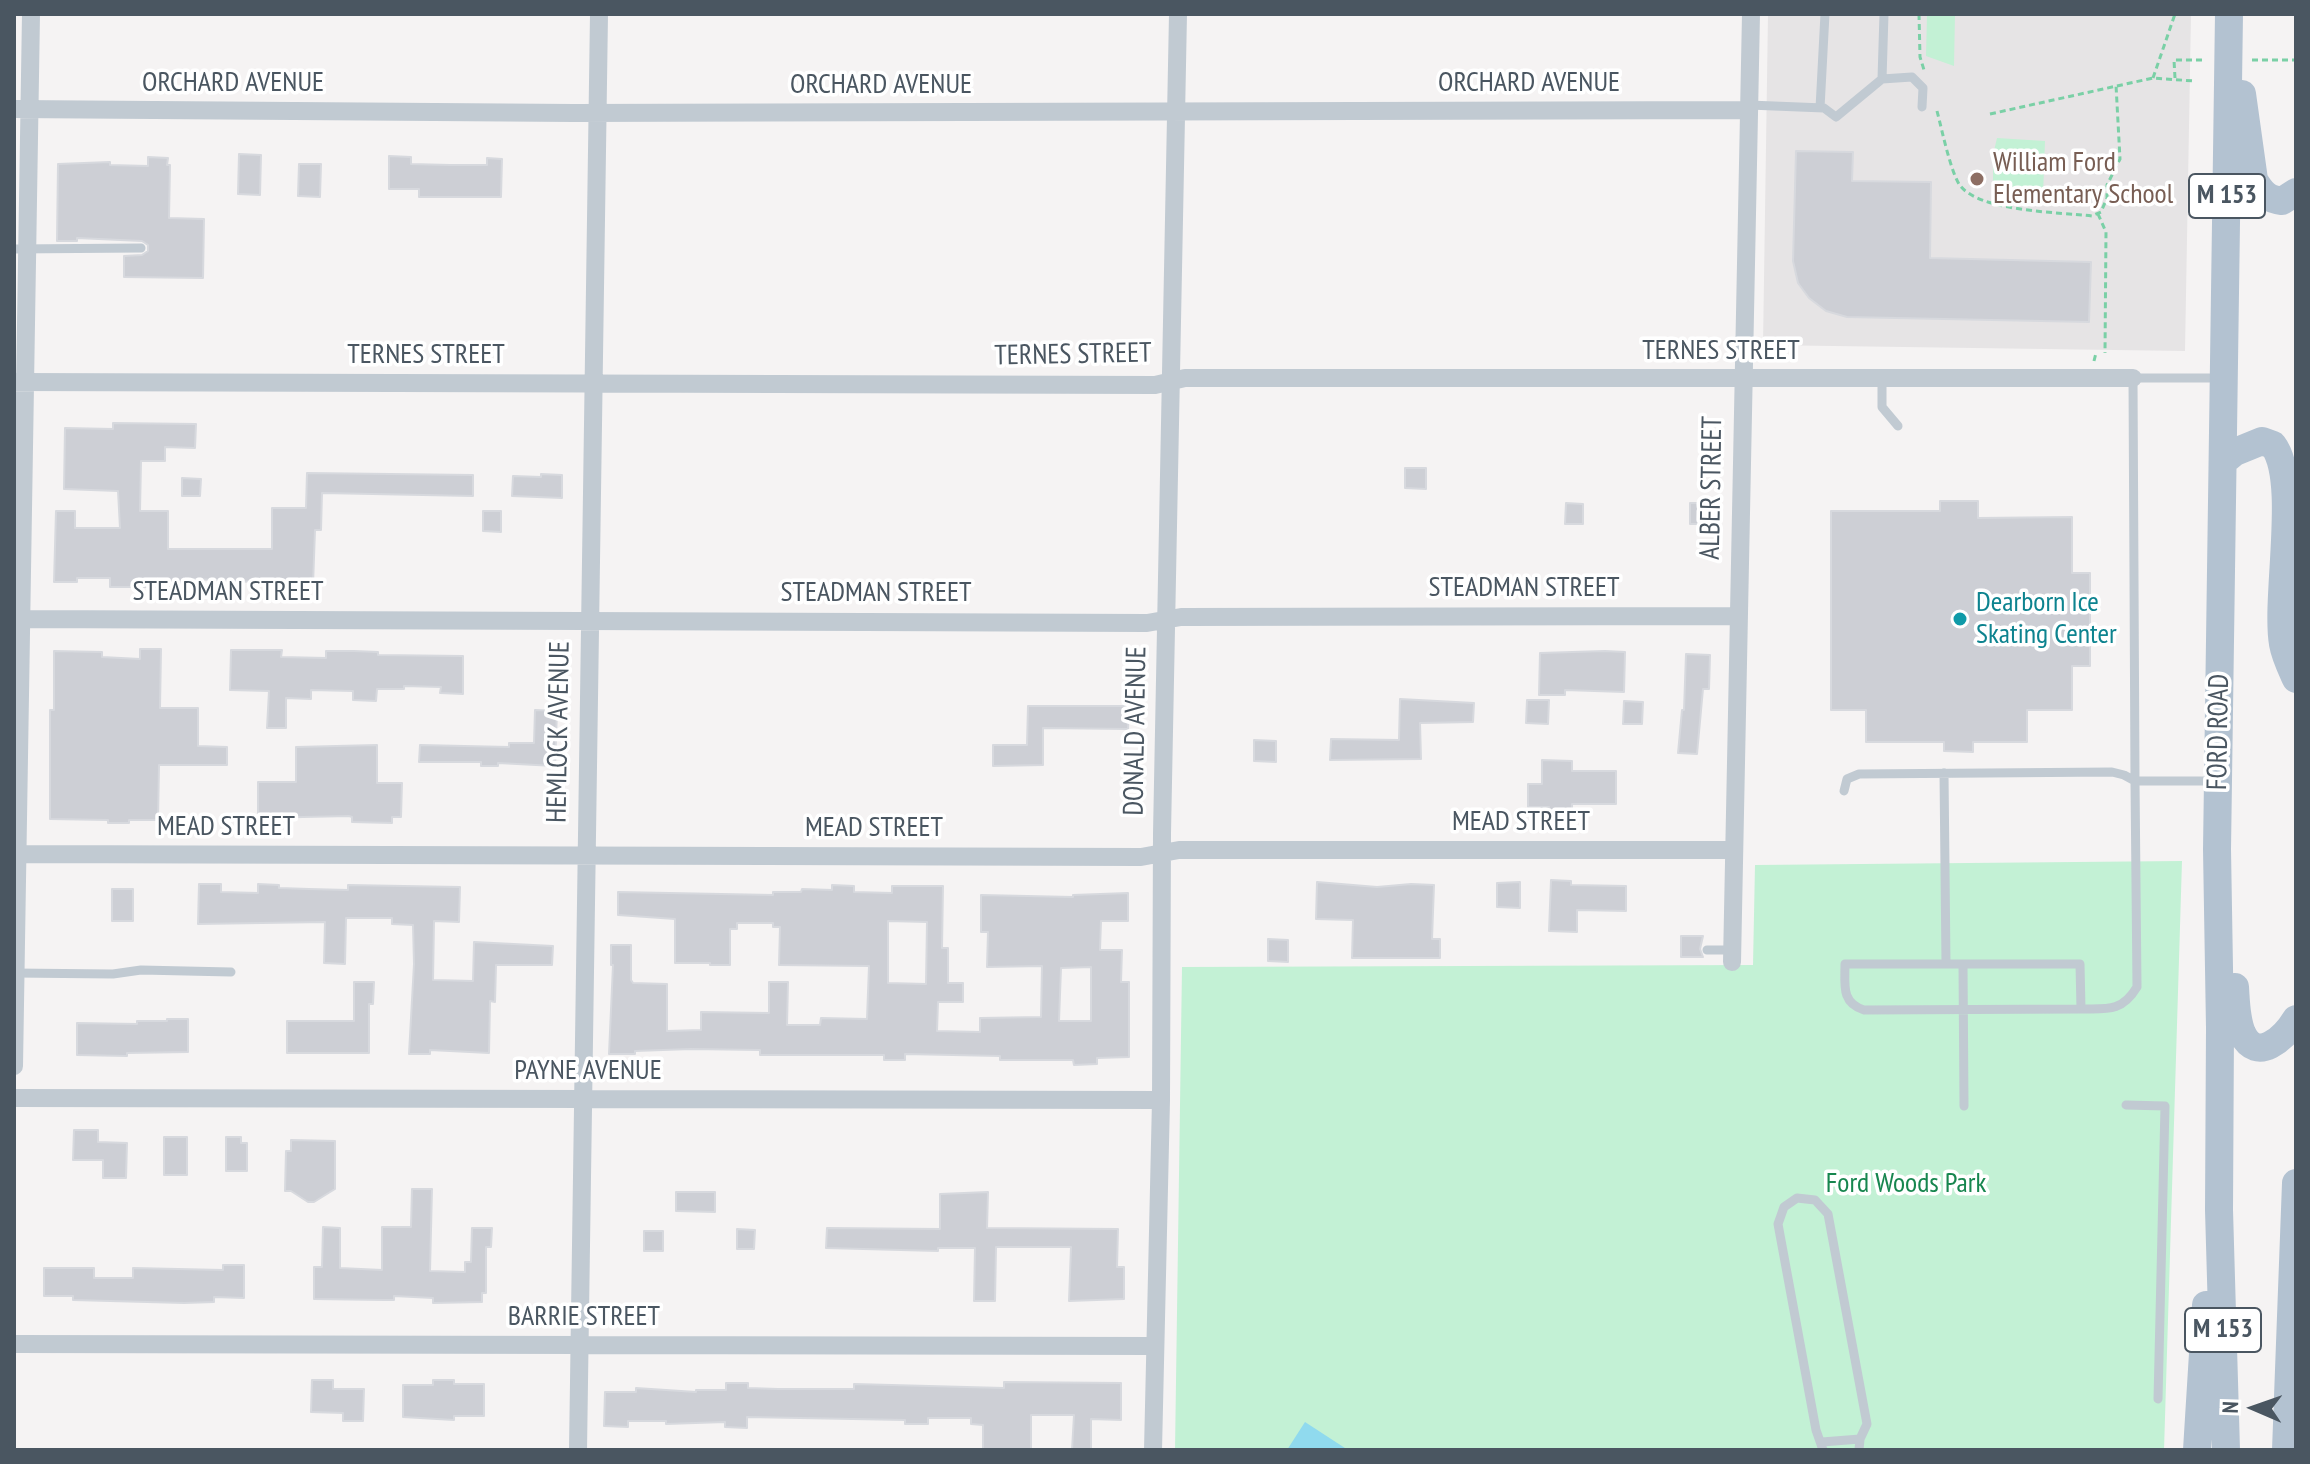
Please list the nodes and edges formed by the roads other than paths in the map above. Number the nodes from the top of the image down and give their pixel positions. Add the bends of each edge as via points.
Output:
1 (31, 14) edge
2 (599, 14) edge
3 (1178, 14) edge
4 (1751, 14) edge
5 (1825, 14) edge
6 (1884, 14) edge
7 (2229, 14) edge
8 (1882, 79) junction
9 (1922, 107) dead end
10 (1748, 108) junction
11 (1820, 108) junction
12 (22, 109) edge
13 (598, 113) junction
14 (1176, 113) junction
15 (2296, 192) edge
16 (141, 248) dead end
17 (20, 249) edge
18 (1743, 378) junction
19 (1882, 378) junction
20 (2133, 378) junction
21 (2225, 378) junction
22 (19, 382) edge
23 (1171, 382) junction
24 (593, 384) junction
25 (1898, 426) dead end
26 (2224, 461) junction
27 (18, 503) edge
28 (1738, 616) junction
29 (17, 619) edge
30 (589, 620) junction
31 (1167, 620) junction
32 (2296, 679) edge
33 (1944, 773) junction
34 (2135, 781) junction
35 (1844, 791) dead end
36 (2218, 791) junction
37 (1733, 850) junction
38 (16, 854) edge
39 (1162, 854) junction
40 (585, 855) junction
41 (1707, 950) dead end
42 (1732, 956) joint
43 (1946, 964) junction
44 (1963, 964) junction
45 (231, 972) dead end
46 (15, 973) edge
47 (1963, 1009) junction
48 (2081, 1009) junction
49 (2296, 1019) edge
50 (14, 1066) edge
51 (14, 1098) edge
52 (583, 1099) junction
53 (1161, 1100) junction
54 (2126, 1105) dead end
55 (1964, 1106) dead end
56 (2296, 1183) edge
57 (2296, 1193) edge
58 (2219, 1210) junction
59 (14, 1344) edge
60 (579, 1345) junction
61 (1155, 1346) junction
62 (2145, 1378) dead end
63 (2158, 1379) junction
64 (2158, 1399) dead end
65 (1860, 1439) junction
66 (1823, 1446) edge
67 (578, 1450) edge
68 (1153, 1450) edge
69 (1859, 1450) edge
70 (2197, 1450) edge
71 (2226, 1450) edge
72 (2286, 1450) edge

1 - 12 street
2 - 13 street, HEMLOCK AVENUE
3 - 14 street, DONALD AVENUE
4 - 10 street, ALBER STREET
5 - 11 lane
6 - 8 lane
7 - 15 main road via 2254,180 2270,199 2282,201
7 - 21 main road, FORD ROAD / M 153
8 - 9 lane via 1912,77 1923,88
8 - 11 lane via 1836,117
10 - 11 lane
10 - 14 street, ORCHARD AVENUE
10 - 18 street, ALBER STREET
12 - 13 street, ORCHARD AVENUE
12 - 17 street
13 - 14 street, ORCHARD AVENUE
13 - 24 street, HEMLOCK AVENUE
14 - 23 street, DONALD AVENUE
16 - 17 lane
17 - 22 street
18 - 19 street, TERNES STREET
18 - 23 street, TERNES STREET
18 - 28 street, ALBER STREET
19 - 20 street, TERNES STREET
19 - 25 lane via 1882,407
20 - 21 lane
20 - 34 lane
21 - 26 main road, FORD ROAD / M 153
22 - 24 street, TERNES STREET
22 - 27 street
23 - 24 street, TERNES STREET
23 - 31 street, DONALD AVENUE
24 - 30 street, HEMLOCK AVENUE
26 - 32 main road via 2262,441 2273,445 2282,461 2283,642
26 - 36 main road, FORD ROAD / M 153
27 - 29 street
28 - 31 street, STEADMAN STREET
28 - 37 street, ALBER STREET
29 - 30 street, STEADMAN STREET
29 - 38 street
30 - 31 street, STEADMAN STREET
30 - 40 street, HEMLOCK AVENUE
31 - 39 street, DONALD AVENUE
33 - 34 lane via 2112,772
33 - 35 lane via 1859,774 1847,779
33 - 43 lane
34 - 36 lane
34 - 48 lane via 2137,987 2128,1002 2110,1009
36 - 49 main road via 2231,860 2241,1031 2248,1042 2274,1045
36 - 58 main road, FORD ROAD / M 153
37 - 39 street, MEAD STREET
37 - 42 street, ALBER STREET
38 - 40 street, MEAD STREET
38 - 46 street
39 - 40 street, MEAD STREET
39 - 53 street, DONALD AVENUE
40 - 52 street, HEMLOCK AVENUE
41 - 42 lane
43 - 44 lane
43 - 47 lane via 1845,964 1846,997 1864,1010
44 - 47 lane
44 - 48 lane via 2080,964
45 - 46 lane
46 - 50 street
47 - 48 lane
47 - 55 lane
51 - 52 street, PAYNE AVENUE
52 - 53 street, PAYNE AVENUE
52 - 60 street, HEMLOCK AVENUE
53 - 61 street, DONALD AVENUE
54 - 63 lane via 2165,1106
56 - 57 main road, M 153
57 - 72 main road, M 153
58 - 70 main road via 2209,1247
58 - 71 main road, FORD ROAD / M 153
59 - 60 street, BARRIE STREET
60 - 61 street, BARRIE STREET
60 - 67 street, HEMLOCK AVENUE
61 - 68 street, DONALD AVENUE
62 - 63 lane
63 - 64 lane
65 - 66 lane
65 - 66 lane via 1867,1424 1828,1214 1815,1200 1797,1198 1784,1207 1778,1224
65 - 69 lane

